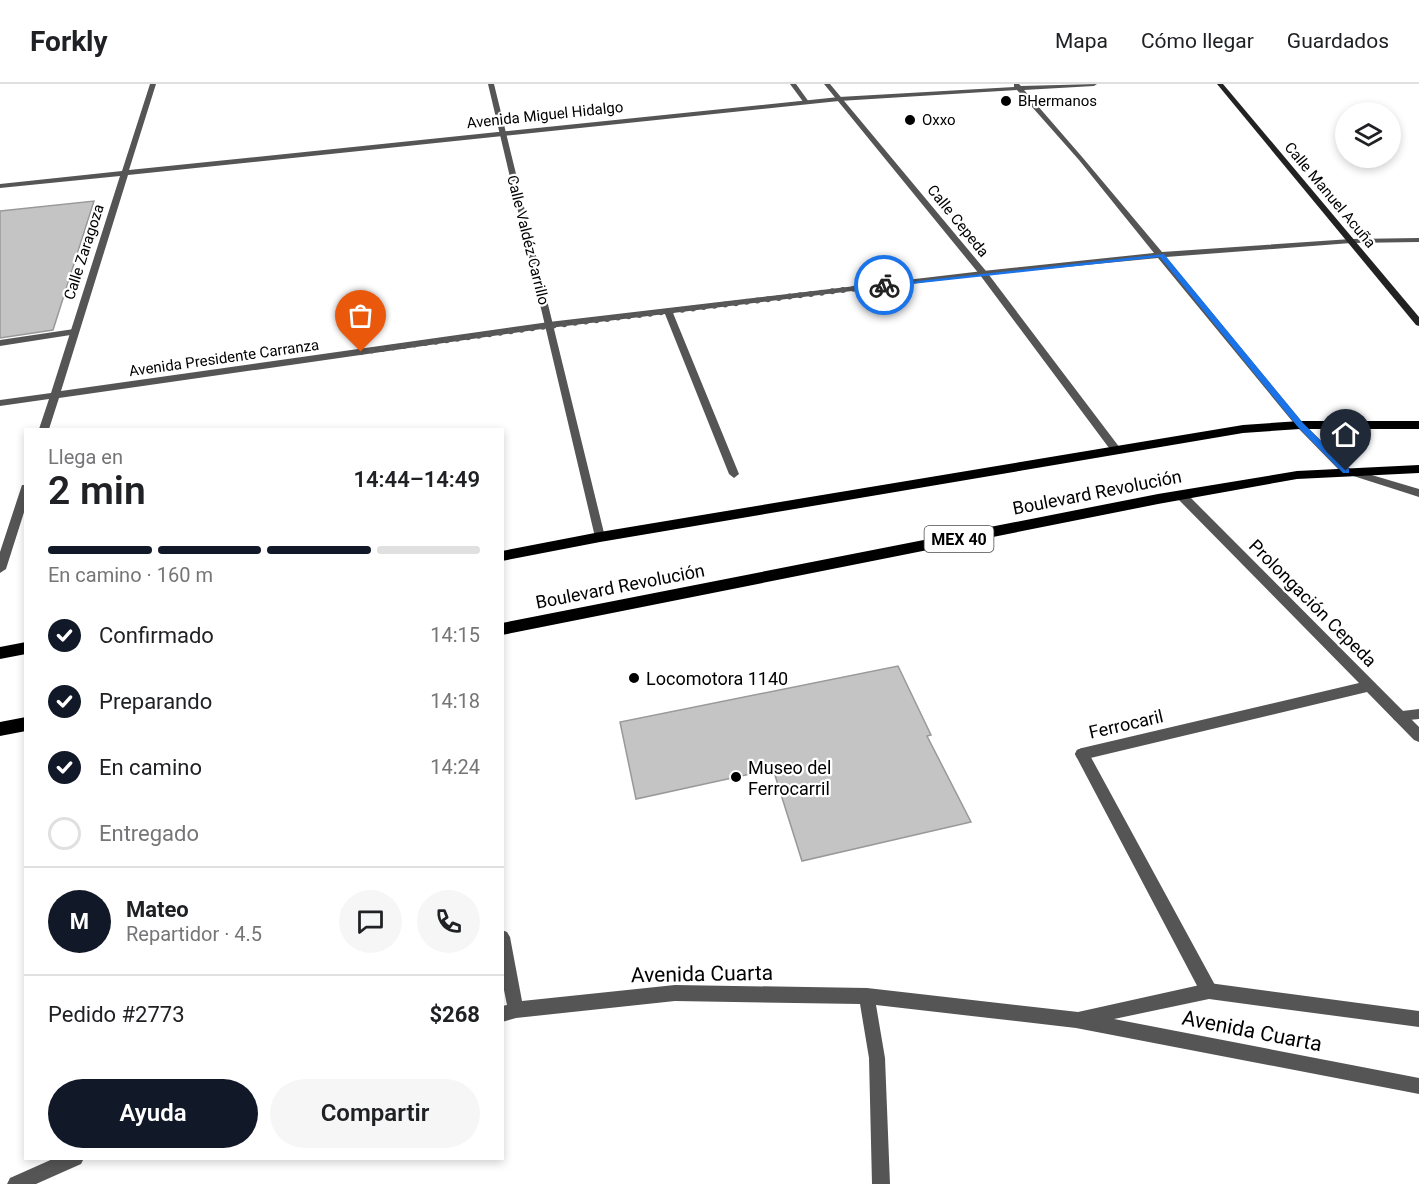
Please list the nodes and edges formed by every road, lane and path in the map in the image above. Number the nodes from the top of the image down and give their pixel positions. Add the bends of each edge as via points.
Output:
1 (153, 84) edge
2 (491, 84) edge
3 (793, 84) edge
4 (827, 84) edge
5 (1094, 84) edge
6 (1220, 84) edge
7 (1017, 86) edge
8 (839, 99) junction
9 (806, 102) junction
10 (502, 132) junction
11 (125, 173) junction
12 (0, 186) edge
13 (1419, 240) edge
14 (1351, 242) junction
15 (1161, 255) junction
16 (983, 273) junction
17 (668, 311) junction
18 (1419, 323) edge
19 (549, 326) junction
20 (74, 332) junction
21 (0, 343) edge
22 (55, 396) junction
23 (0, 403) edge
24 (1300, 425) junction
25 (1419, 425) edge
26 (44, 428) edge
27 (1116, 450) junction
28 (1419, 469) edge
29 (1346, 471) junction
30 (734, 474) dead end
31 (1419, 493) edge
32 (24, 494) edge
33 (1182, 496) junction
34 (600, 537) junction
35 (504, 556) edge
36 (0, 569) edge
37 (504, 629) edge
38 (24, 648) edge
39 (0, 653) edge
40 (1370, 686) junction
41 (1419, 714) edge
42 (1399, 716) junction
43 (24, 724) edge
44 (0, 729) edge
45 (1419, 736) edge
46 (504, 958) edge
47 (1209, 991) junction
48 (867, 996) junction
49 (509, 1012) edge
50 (1419, 1019) edge
51 (1076, 1020) junction
52 (1419, 1086) edge
53 (70, 1160) edge
54 (16, 1184) edge
55 (881, 1184) edge

1 - 11 street, Calle Zaragoza
2 - 10 street, Calle Valdéz Carrillo
3 - 9 street
4 - 8 street, Calle Cepeda
5 - 7 street, Avenida Miguel Hidalgo
6 - 14 main road, Calle Manuel Acuña
7 - 8 street, Avenida Miguel Hidalgo
7 - 15 street
8 - 9 street, Avenida Miguel Hidalgo
8 - 16 street, Calle Cepeda
9 - 10 street, Avenida Miguel Hidalgo
10 - 11 street, Avenida Miguel Hidalgo
10 - 19 street, Calle Valdéz Carrillo
11 - 12 street, Avenida Miguel Hidalgo
11 - 20 street, Calle Zaragoza
13 - 14 street, Avenida Presidente Carranza
14 - 15 street, Avenida Presidente Carranza
14 - 18 main road, Calle Manuel Acuña
15 - 16 street, Avenida Presidente Carranza
15 - 24 street
16 - 17 street, Avenida Presidente Carranza
16 - 27 street, Calle Cepeda
17 - 19 street, Avenida Presidente Carranza
17 - 30 street
19 - 22 street, Avenida Presidente Carranza
19 - 34 street, Calle Valdéz Carrillo
20 - 21 street
20 - 22 street, Calle Zaragoza
22 - 23 street, Avenida Presidente Carranza
22 - 26 street, Calle Zaragoza
24 - 25 main road
24 - 27 main road via 1243,429
24 - 29 street
27 - 34 main road
28 - 29 main road, Boulevard Revolución / MEX 40
29 - 31 street
29 - 33 main road, Boulevard Revolución / MEX 40 via 1297,475
32 - 36 street
33 - 37 main road, Boulevard Revolución / MEX 40
33 - 40 street, Prolongación Cepeda
34 - 35 main road
38 - 39 main road
40 - 42 street, Prolongación Cepeda
40 - 47 street, Ferrocaril via 1082,754
41 - 42 street
42 - 45 street, Prolongación Cepeda
43 - 44 main road
46 - 49 street
47 - 50 street, Avenida Cuarta
47 - 51 street, Avenida Cuarta
48 - 49 street, Avenida Cuarta via 675,993
48 - 51 street, Avenida Cuarta
48 - 55 street via 877,1058
51 - 52 street, Avenida Cuarta
53 - 54 street

